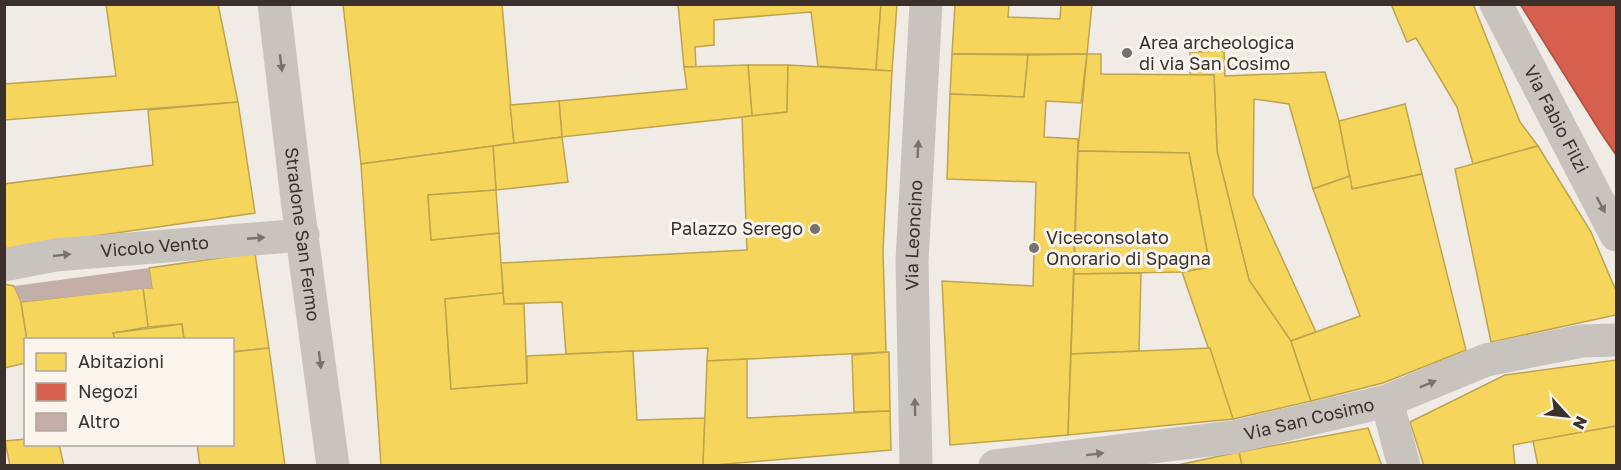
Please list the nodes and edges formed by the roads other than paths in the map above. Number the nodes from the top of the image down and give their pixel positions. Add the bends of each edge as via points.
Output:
1 (274, 4) edge
2 (926, 4) edge
3 (1496, 4) edge
4 (303, 235) junction
5 (1617, 235) edge
6 (4, 265) edge
7 (1617, 340) edge
8 (1387, 401) junction
9 (333, 465) edge
10 (916, 465) edge
11 (995, 465) edge
12 (1404, 465) edge

1 -> 4 street, Stradone San Fermo
10 -> 2 street, Via Leoncino via 912,261
3 -> 5 street, Via Fabio Filzi
6 -> 4 street, Vicolo Vento via 55,255
4 -> 9 street, Stradone San Fermo
8 -> 7 street, Via San Cosimo via 1486,360 1581,341
11 -> 8 street, Via San Cosimo via 1234,437
8 - 12 street

